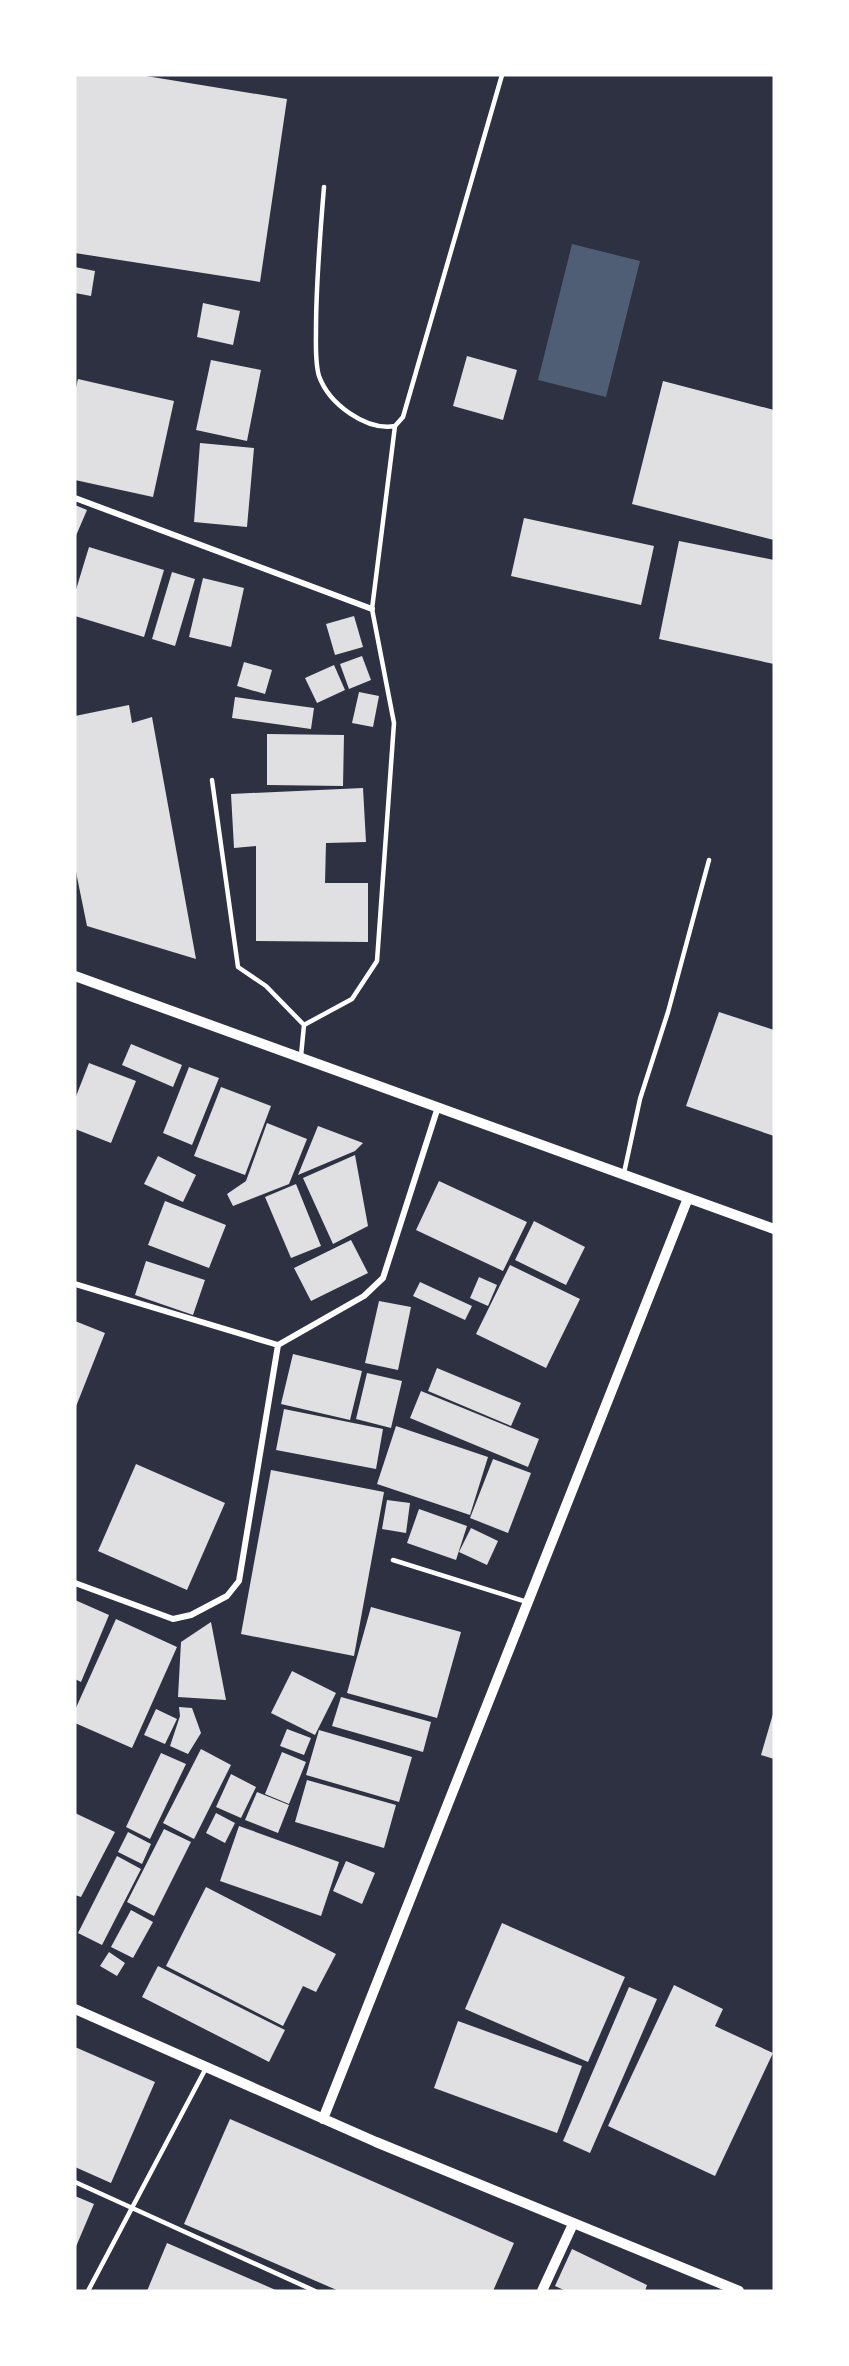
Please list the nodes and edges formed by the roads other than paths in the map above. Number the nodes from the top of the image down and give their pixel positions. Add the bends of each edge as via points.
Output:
1 (502, 75) edge
2 (324, 187) dead end
3 (395, 426) junction
4 (75, 498) edge
5 (372, 609) junction
6 (212, 780) dead end
7 (709, 860) dead end
8 (75, 976) edge
9 (304, 1025) junction
10 (301, 1058) junction
11 (438, 1107) junction
12 (624, 1175) junction
13 (688, 1198) junction
14 (774, 1229) edge
15 (75, 1284) edge
16 (278, 1345) junction
17 (393, 1560) dead end
18 (75, 1583) edge
19 (527, 1602) junction
20 (75, 2009) edge
21 (206, 2067) junction
22 (323, 2119) junction
23 (75, 2182) edge
24 (132, 2206) junction
25 (573, 2224) junction
26 (88, 2291) edge
27 (315, 2291) edge
28 (542, 2291) edge
29 (739, 2291) edge

1 - 3 lane via 403,417
2 - 3 lane via 316,292 319,377 340,407 382,428
3 - 5 lane
4 - 5 street
5 - 9 lane via 394,723 377,961 352,999
6 - 9 lane via 238,967 267,986
7 - 12 lane via 640,1100
8 - 10 street
9 - 10 lane
10 - 11 street
11 - 12 street
11 - 16 street via 383,1278 364,1296
12 - 13 street
13 - 14 street
13 - 19 street
15 - 16 street
16 - 18 street via 239,1581 226,1596 191,1616 173,1619
17 - 19 lane
19 - 22 street
20 - 21 street
21 - 22 street
21 - 24 lane
22 - 25 street
23 - 24 lane
24 - 26 lane
24 - 27 lane
25 - 28 street
25 - 29 street

